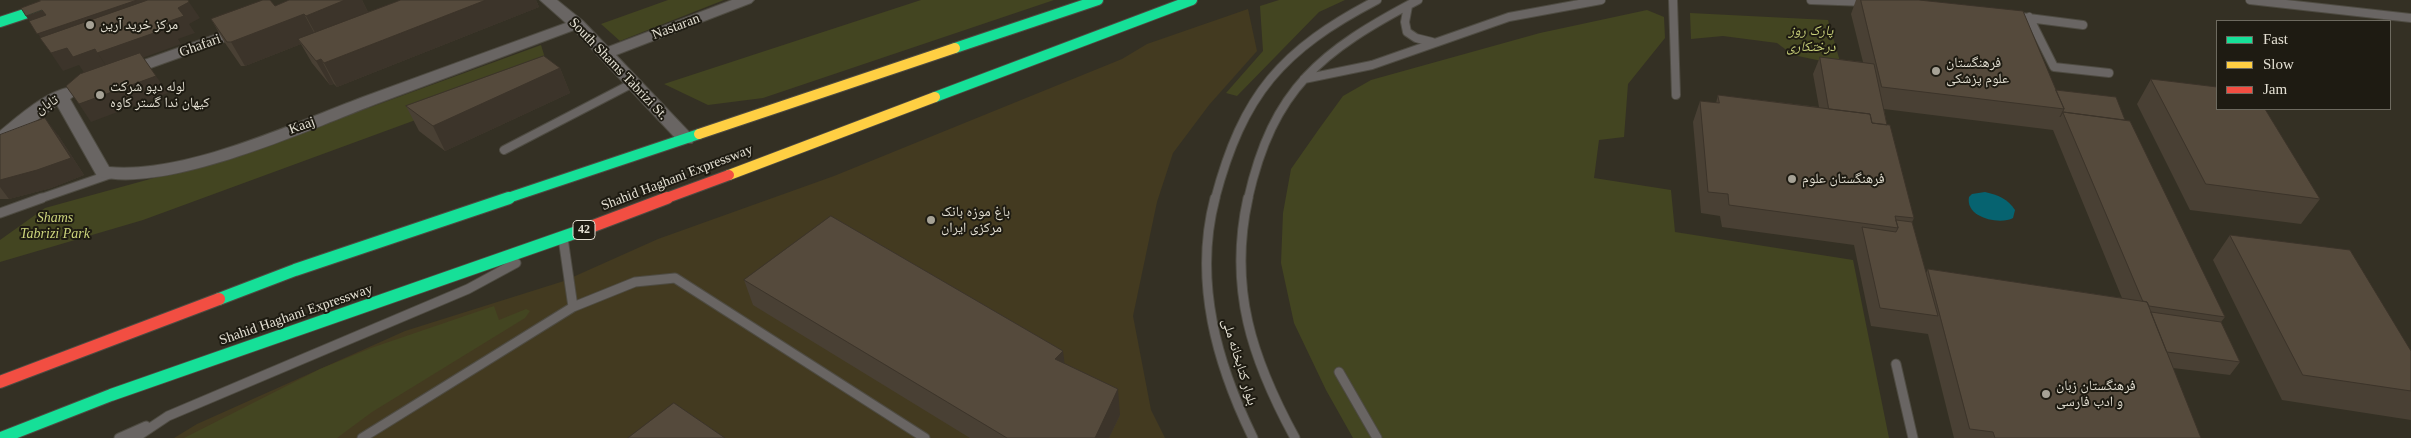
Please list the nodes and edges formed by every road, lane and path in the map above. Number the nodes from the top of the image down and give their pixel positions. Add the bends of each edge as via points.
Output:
1 (67, 0) edge
2 (548, 0) edge
3 (746, 0) edge
4 (1098, 0) edge
5 (1192, 0) edge
6 (1206, 0) edge
7 (1377, 0) edge
8 (1418, 0) edge
9 (1601, 0) edge
10 (1673, 0) edge
11 (1811, 0) edge
12 (2250, 0) edge
13 (1874, 2) edge
14 (1408, 6) junction
15 (1163, 11) junction
16 (2002, 14) edge
17 (2029, 17) junction
18 (2411, 18) edge
19 (0, 22) edge
20 (264, 23) edge
21 (577, 24) junction
22 (2083, 25) dead end
23 (1433, 42) junction
24 (605, 54) junction
25 (2110, 73) dead end
26 (110, 78) edge
27 (1304, 79) junction
28 (633, 83) junction
29 (84, 87) edge
30 (60, 96) junction
31 (1676, 96) dead end
32 (686, 139) junction
33 (0, 140) edge
34 (504, 150) dead end
35 (111, 174) junction
36 (0, 213) edge
37 (564, 237) junction
38 (573, 307) junction
39 (1896, 364) dead end
40 (1339, 372) dead end
41 (0, 382) edge
42 (168, 416) junction
43 (1, 438) edge
44 (119, 438) edge
45 (135, 438) edge
46 (362, 438) edge
47 (925, 438) edge
48 (1253, 438) edge
49 (1296, 438) edge
50 (1377, 438) edge
51 (1914, 438) edge

1 - 19 main road
2 - 21 street, South Shams Tabrizi St.
3 - 24 street, Nastaran
4 - 32 main road
5 - 15 main road, Shahid Haghani Expressway / 42
6 - 15 main road
7 - 48 lane, بلوار کتابخانه ملی via 1342,18 1293,53 1254,99 1229,151 1213,202 1205,266 1212,332 1234,404
8 - 14 lane
9 - 23 lane via 1509,17
10 - 31 lane
11 - 13 lane
12 - 18 lane
14 - 23 lane via 1403,22 1405,29 1418,40
14 - 27 lane via 1363,30 1318,63
15 - 37 main road, Shahid Haghani Expressway / 42
16 - 17 lane
17 - 22 lane
17 - 25 lane via 2054,67
20 - 26 street, Ghafari
21 - 24 street, South Shams Tabrizi St.
21 - 35 street, Kaaj via 243,148 169,168
23 - 27 lane via 1372,65
24 - 28 street, South Shams Tabrizi St.
27 - 49 lane via 1283,106 1260,156 1246,206 1240,267 1248,328 1271,395
28 - 32 street, South Shams Tabrizi St.
28 - 34 lane
29 - 30 street, تابان
30 - 33 street, تابان
30 - 35 street via 103,172
32 - 41 main road via 295,270
35 - 36 lane
37 - 38 lane
37 - 42 lane via 468,288
37 - 43 main road, Shahid Haghani Expressway / 42 via 111,395
38 - 46 lane
38 - 47 lane via 637,280 675,278
39 - 51 lane
40 - 50 lane
42 - 44 lane
42 - 45 lane

